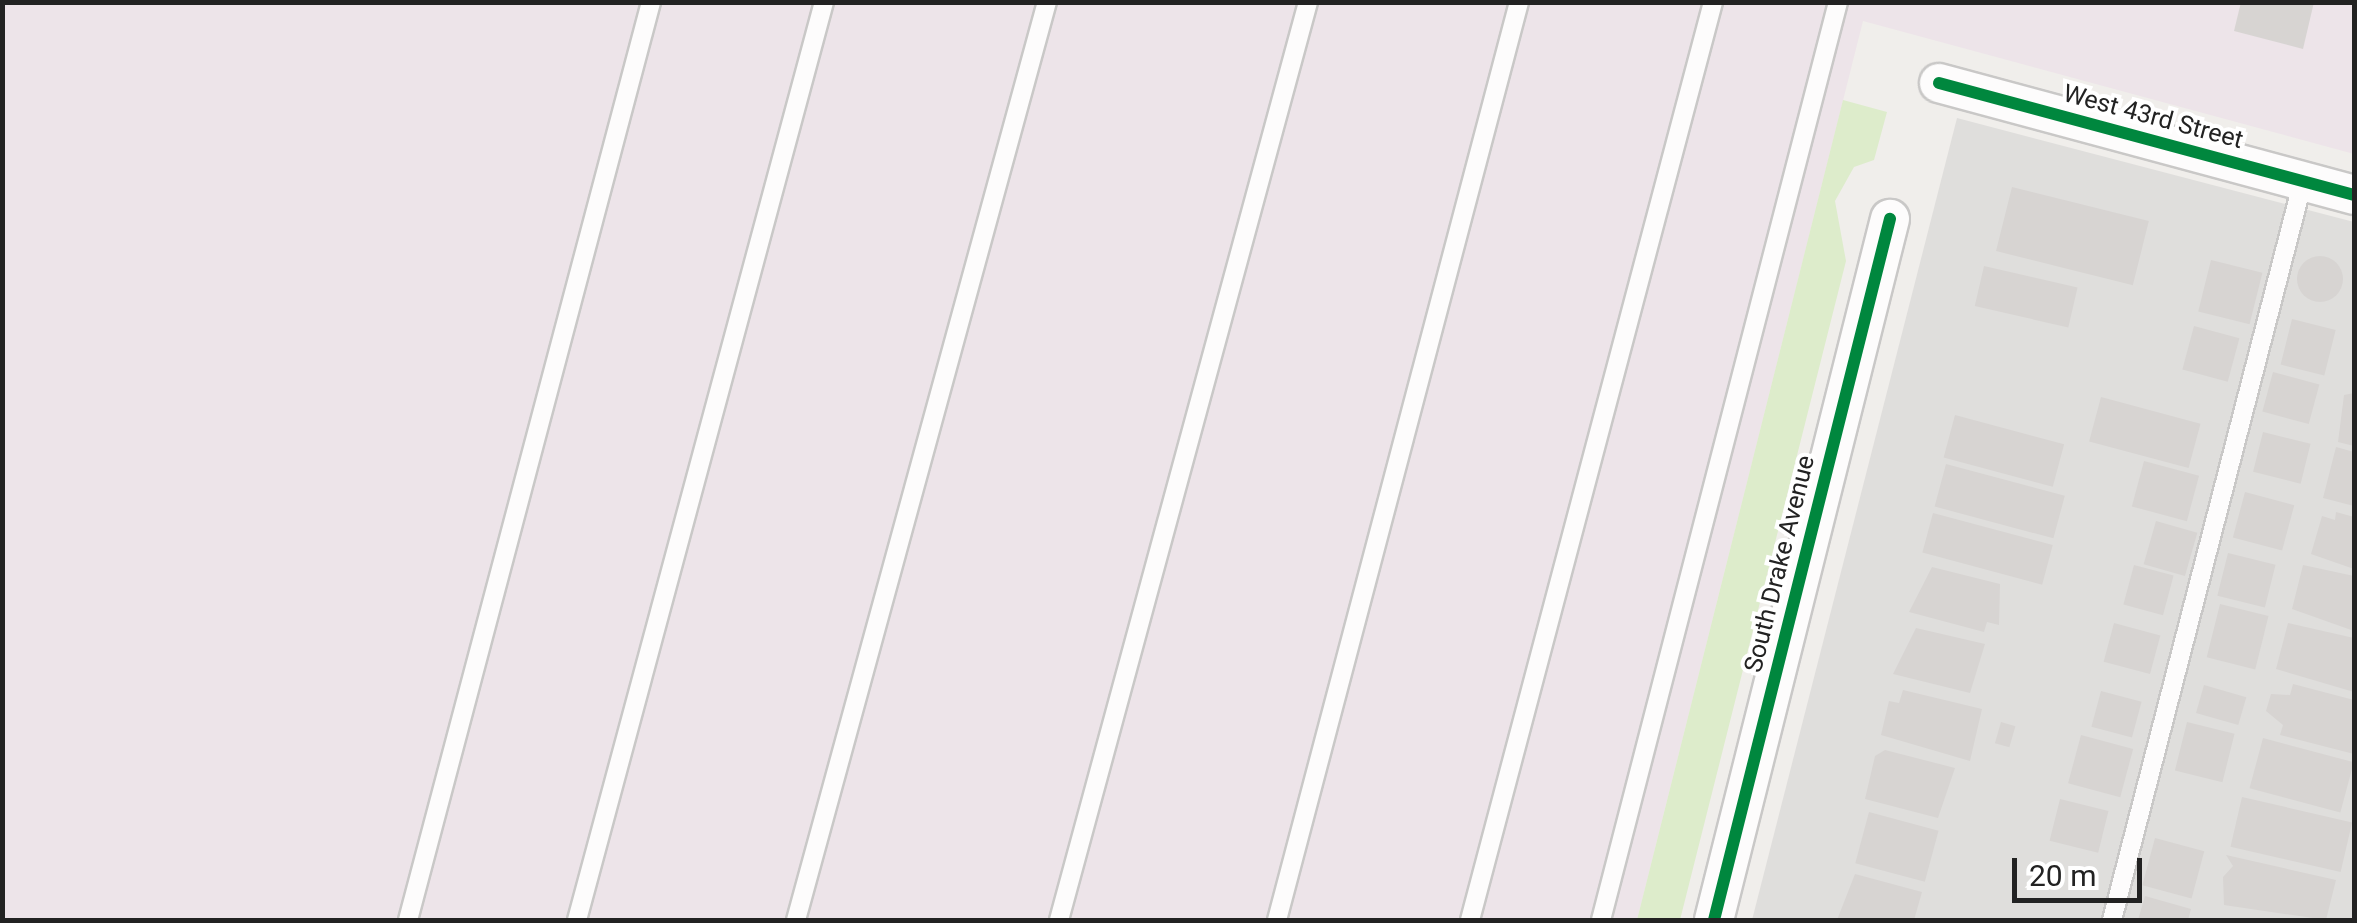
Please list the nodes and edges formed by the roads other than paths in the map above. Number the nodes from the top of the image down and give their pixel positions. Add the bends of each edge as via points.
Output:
1 (651, 2) edge
2 (824, 2) edge
3 (1047, 2) edge
4 (1308, 2) edge
5 (1519, 2) edge
6 (1713, 2) edge
7 (1838, 2) edge
8 (1939, 83) dead end
9 (2303, 181) junction
10 (2354, 195) edge
11 (1890, 219) dead end
12 (408, 920) edge
13 (577, 920) edge
14 (796, 920) edge
15 (1059, 920) edge
16 (1277, 920) edge
17 (1470, 920) edge
18 (1601, 920) edge
19 (1714, 920) edge
20 (2112, 920) edge

1 - 12 lane
2 - 13 lane
3 - 14 lane
4 - 15 lane
5 - 16 lane
6 - 17 lane
7 - 18 lane
8 - 9 street, West 43rd Street
9 - 10 street, West 43rd Street
9 - 20 lane
11 - 19 street, South Drake Avenue

